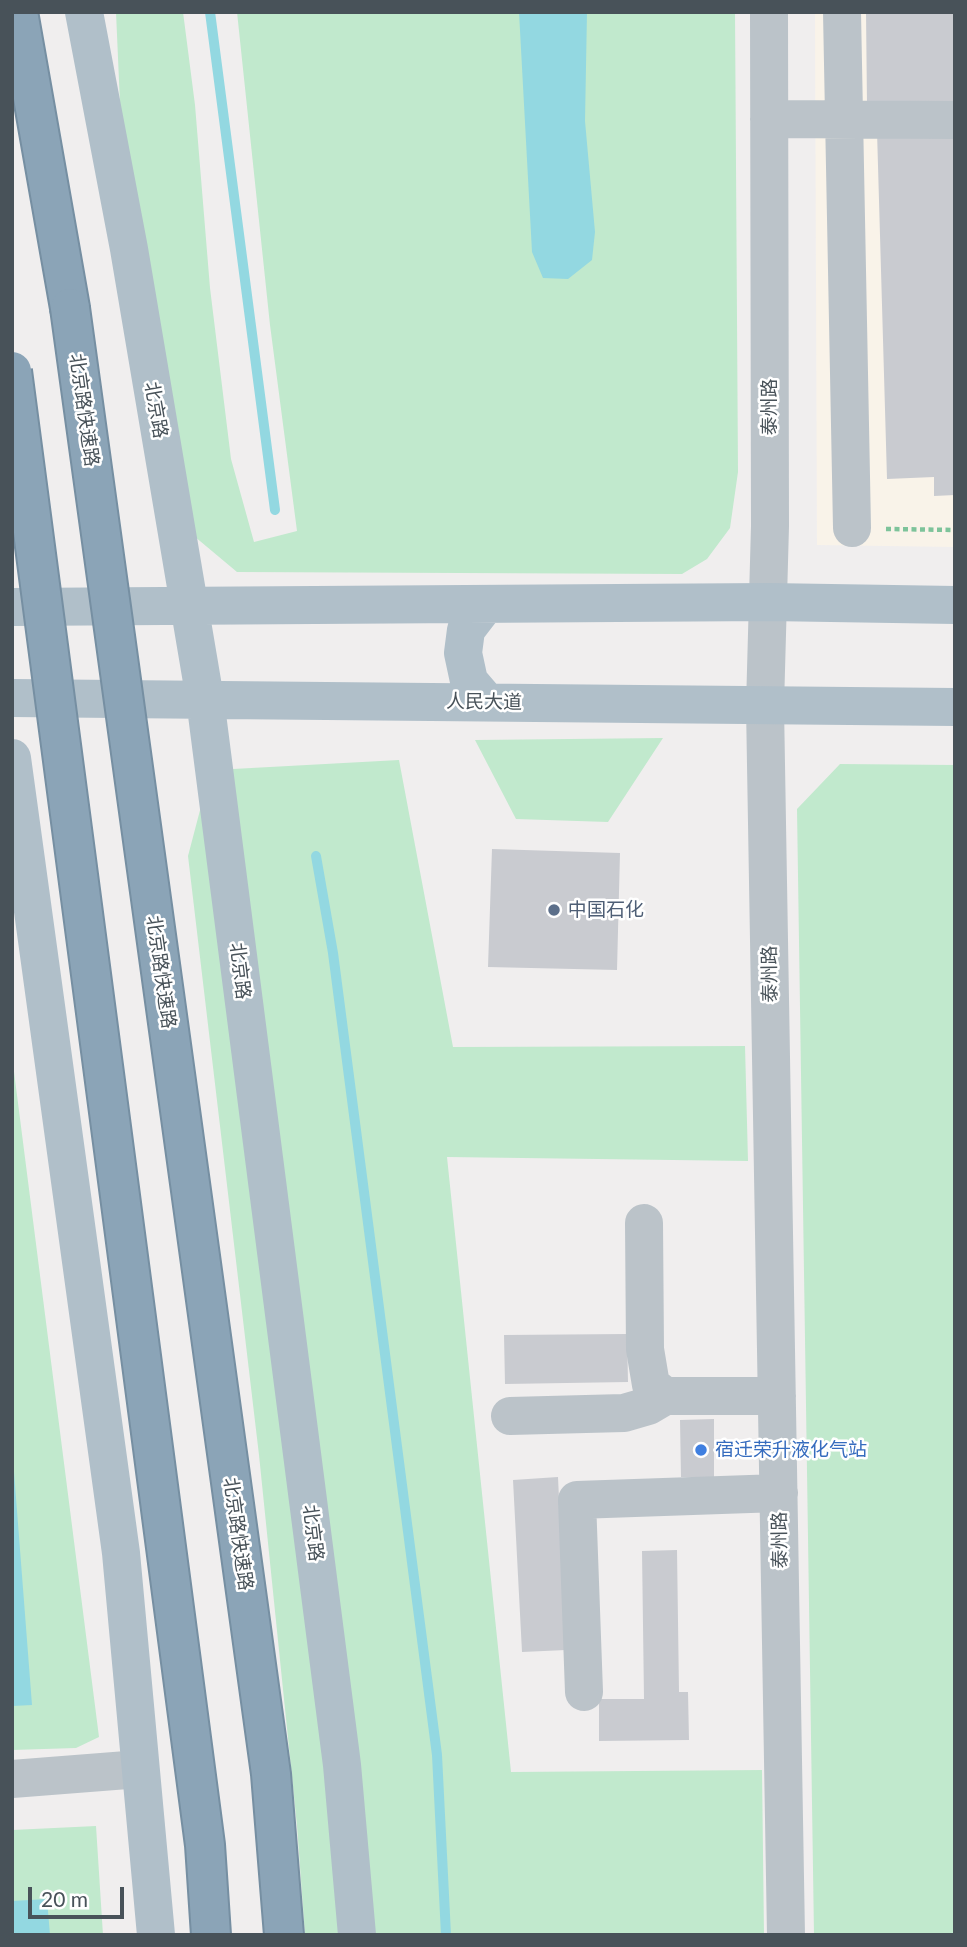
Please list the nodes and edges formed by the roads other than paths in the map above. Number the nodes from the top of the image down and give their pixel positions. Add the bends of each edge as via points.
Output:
1 (18, 12) edge
2 (84, 12) edge
3 (769, 12) edge
4 (842, 12) edge
5 (769, 119) junction
6 (844, 119) junction
7 (955, 120) edge
8 (12, 371) edge
9 (852, 528) dead end
10 (769, 602) junction
11 (486, 604) junction
12 (955, 605) edge
13 (189, 606) junction
14 (12, 607) edge
15 (12, 698) edge
16 (205, 699) junction
17 (487, 702) junction
18 (765, 706) junction
19 (955, 707) edge
20 (12, 758) edge
21 (644, 1223) dead end
22 (665, 1396) junction
23 (777, 1396) junction
24 (510, 1416) dead end
25 (779, 1493) junction
26 (584, 1692) dead end
27 (141, 1769) junction
28 (12, 1779) edge
29 (156, 1935) edge
30 (211, 1935) edge
31 (284, 1935) edge
32 (357, 1935) edge
33 (786, 1935) edge

1 - 31 highway, 北京路快速路, bridge via 70,309 271,1774
2 - 13 main road, 北京路
3 - 5 street, 泰州路
4 - 6 street
5 - 6 street
5 - 10 street, 泰州路
6 - 7 street
6 - 9 street
8 - 30 highway, bridge via 205,1845
10 - 11 main road
10 - 12 main road
10 - 18 street, 泰州路
11 - 13 main road
11 - 17 main road via 466,630 463,653 469,681
13 - 14 main road
13 - 16 main road, 北京路
15 - 16 main road, 人民大道
16 - 17 main road, 人民大道
16 - 32 main road, 北京路 via 342,1765
17 - 18 main road, 人民大道
18 - 19 main road, 人民大道
18 - 23 street, 泰州路
20 - 27 main road via 121,1553
21 - 22 street via 645,1349 651,1385
22 - 23 street
22 - 24 street via 624,1412
23 - 25 street, 泰州路
25 - 26 street via 577,1500
25 - 33 street, 泰州路
27 - 28 street
27 - 29 main road

